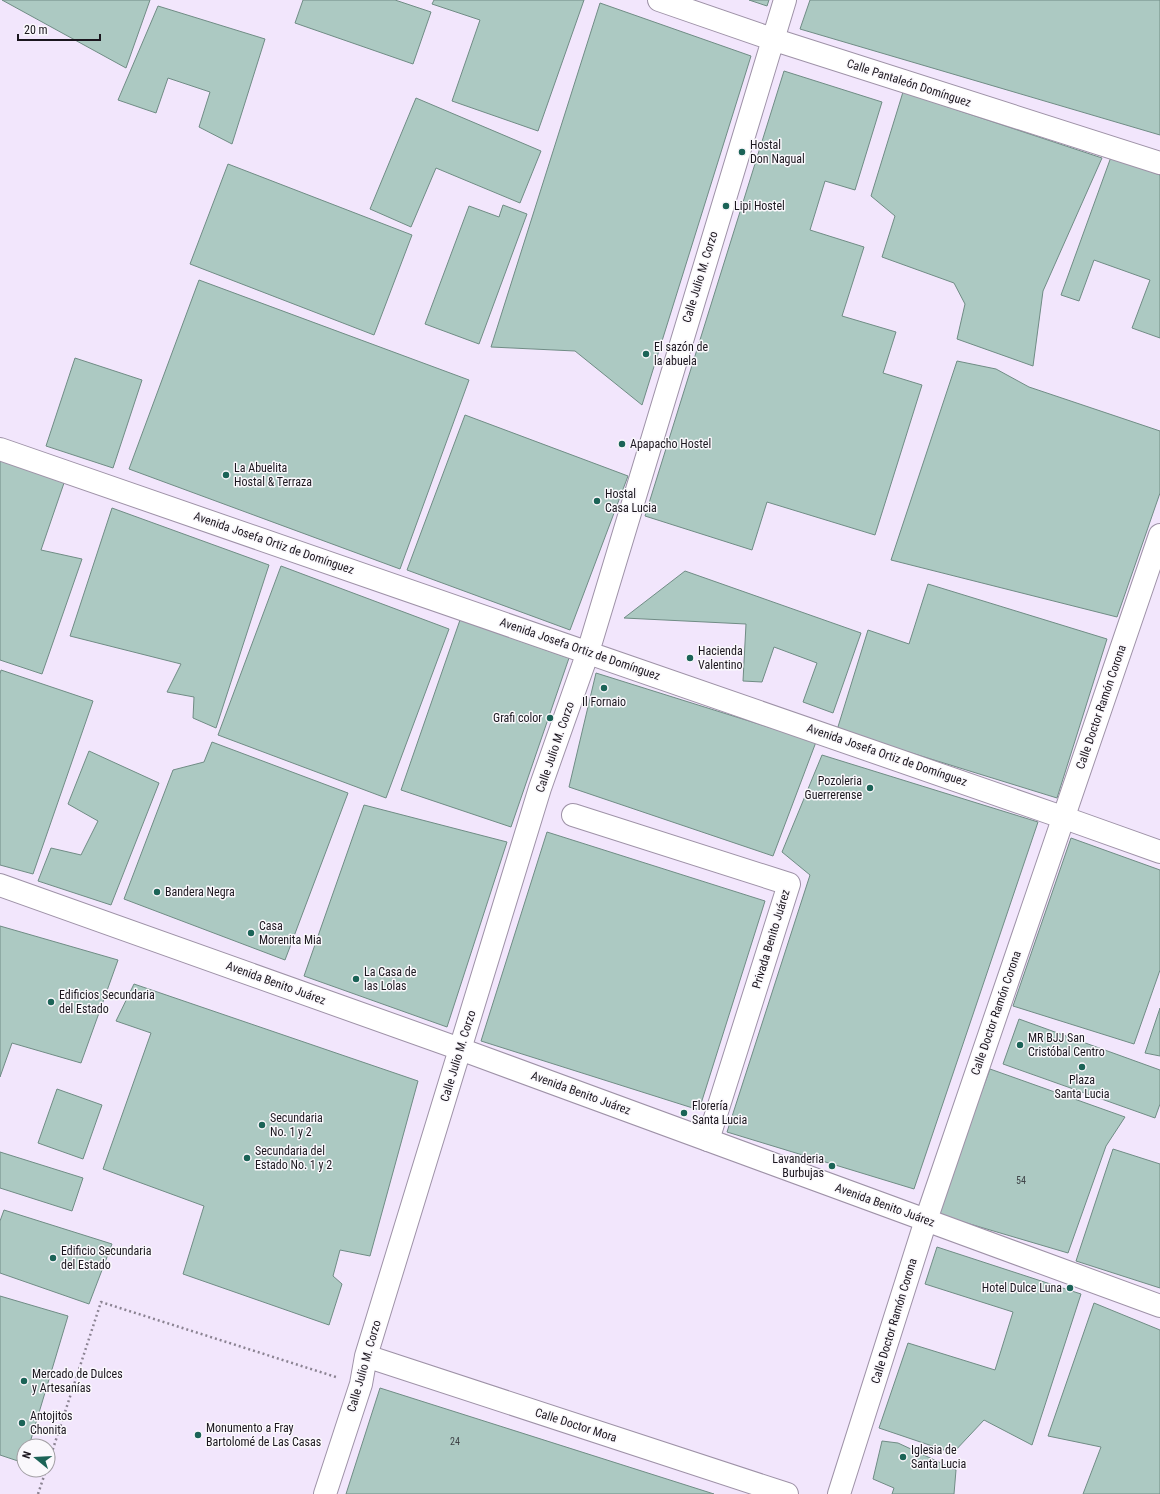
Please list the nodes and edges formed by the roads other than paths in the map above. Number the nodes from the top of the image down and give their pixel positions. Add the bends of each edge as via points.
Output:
1 (659, 0) edge
2 (785, 0) edge
3 (772, 39) junction
4 (1160, 163) edge
5 (0, 449) edge
6 (1160, 535) edge
7 (588, 652) junction
8 (573, 815) dead end
9 (1062, 817) junction
10 (1160, 852) edge
11 (0, 885) edge
12 (460, 1048) junction
13 (708, 1140) junction
14 (926, 1220) junction
15 (1160, 1306) edge
16 (366, 1356) junction
17 (324, 1494) edge
18 (787, 1494) edge
19 (839, 1494) edge

1 - 3 street, Calle Pantaleón Domínguez
2 - 3 street, Calle Julio M. Corzo
3 - 4 street, Calle Pantaleón Domínguez
3 - 7 street, Calle Julio M. Corzo
5 - 7 street, Avenida Josefa Ortiz de Domínguez
6 - 9 street, Calle Doctor Ramón Corona
7 - 9 street, Avenida Josefa Ortiz de Domínguez
7 - 12 street, Calle Julio M. Corzo via 540,788
8 - 13 street, Privada Benito Juárez via 789,884
9 - 10 street, Avenida Josefa Ortiz de Domínguez
9 - 14 street, Calle Doctor Ramón Corona
11 - 12 street, Avenida Benito Juárez
12 - 13 street, Avenida Benito Juárez
12 - 16 street, Calle Julio M. Corzo
13 - 14 street, Avenida Benito Juárez
14 - 15 street, Avenida Benito Juárez
14 - 19 street, Calle Doctor Ramón Corona
16 - 17 street, Calle Julio M. Corzo via 361,1384
16 - 18 street, Calle Doctor Mora

